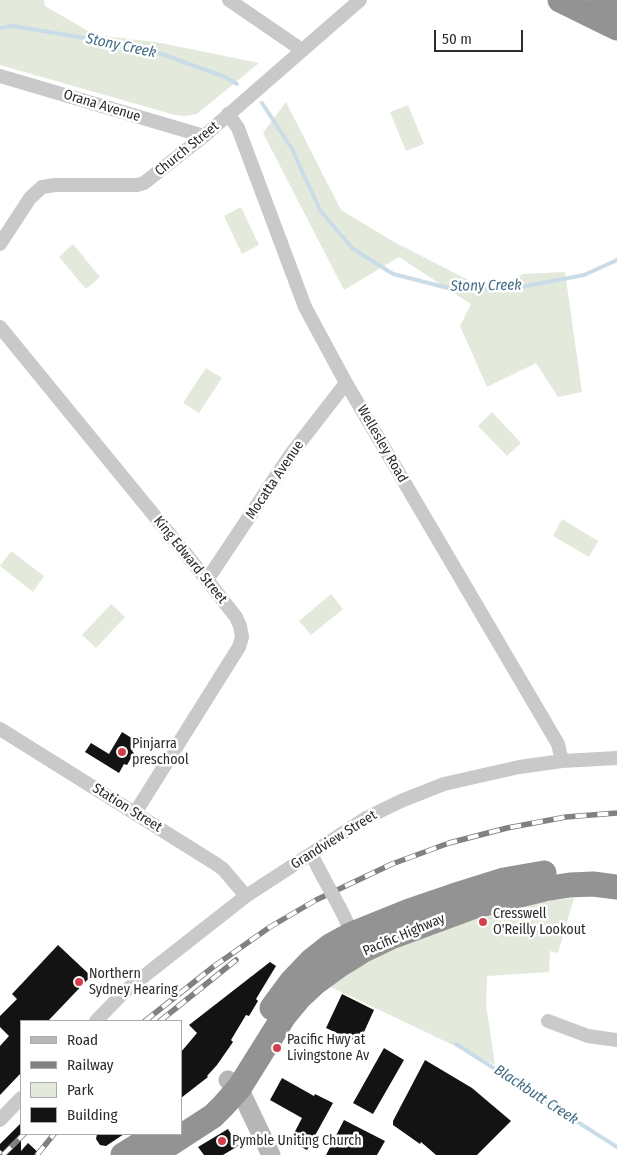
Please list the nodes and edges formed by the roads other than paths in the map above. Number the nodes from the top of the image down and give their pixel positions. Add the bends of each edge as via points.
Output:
1 (229, 0) edge
2 (360, 0) edge
3 (560, 0) edge
4 (602, 0) edge
5 (617, 7) edge
6 (617, 28) edge
7 (302, 50) junction
8 (0, 76) edge
9 (228, 114) junction
10 (204, 136) junction
11 (0, 244) edge
12 (0, 327) edge
13 (346, 383) junction
14 (207, 580) junction
15 (0, 729) edge
16 (617, 758) edge
17 (562, 761) junction
18 (134, 813) junction
19 (311, 854) junction
20 (617, 873) edge
21 (617, 887) edge
22 (246, 896) junction
23 (357, 943) junction
24 (97, 1020) edge
25 (548, 1021) dead end
26 (617, 1040) edge
27 (234, 1084) junction
28 (20, 1099) edge
29 (182, 1117) edge
30 (0, 1120) edge
31 (154, 1135) edge
32 (123, 1155) edge
33 (153, 1155) edge
34 (271, 1155) edge

1 - 7 street
2 - 7 street, Church Street
3 - 6 highway
4 - 5 highway
7 - 9 street, Church Street
8 - 10 street, Orana Avenue
9 - 10 street, Church Street
9 - 13 street, Wellesley Road via 238,128 305,307
10 - 11 street, Church Street via 137,185 42,187 30,198
12 - 14 street, King Edward Street
13 - 14 street, Mocatta Avenue via 291,454
13 - 17 street, Wellesley Road via 558,744
14 - 18 street, King Edward Street via 236,617 242,637 239,647
15 - 18 street, Station Street
16 - 17 street, Grandview Street
17 - 19 street, Grandview Street via 520,766 444,784 366,818
18 - 22 street, Station Street via 223,869
19 - 22 street, Grandview Street
19 - 23 street, bridge
20 - 23 highway, Pacific Highway via 569,870 504,880 408,911
21 - 23 highway, Pacific Highway via 593,884 544,889 475,906 391,937
22 - 24 street, Grandview Street via 125,991
23 - 27 highway, Pacific Highway via 324,951 292,981 245,1056
25 - 26 street via 588,1036
27 - 29 highway, Pacific Highway
27 - 33 highway, Pacific Highway via 213,1116
27 - 34 street
28 - 30 street
31 - 32 highway

